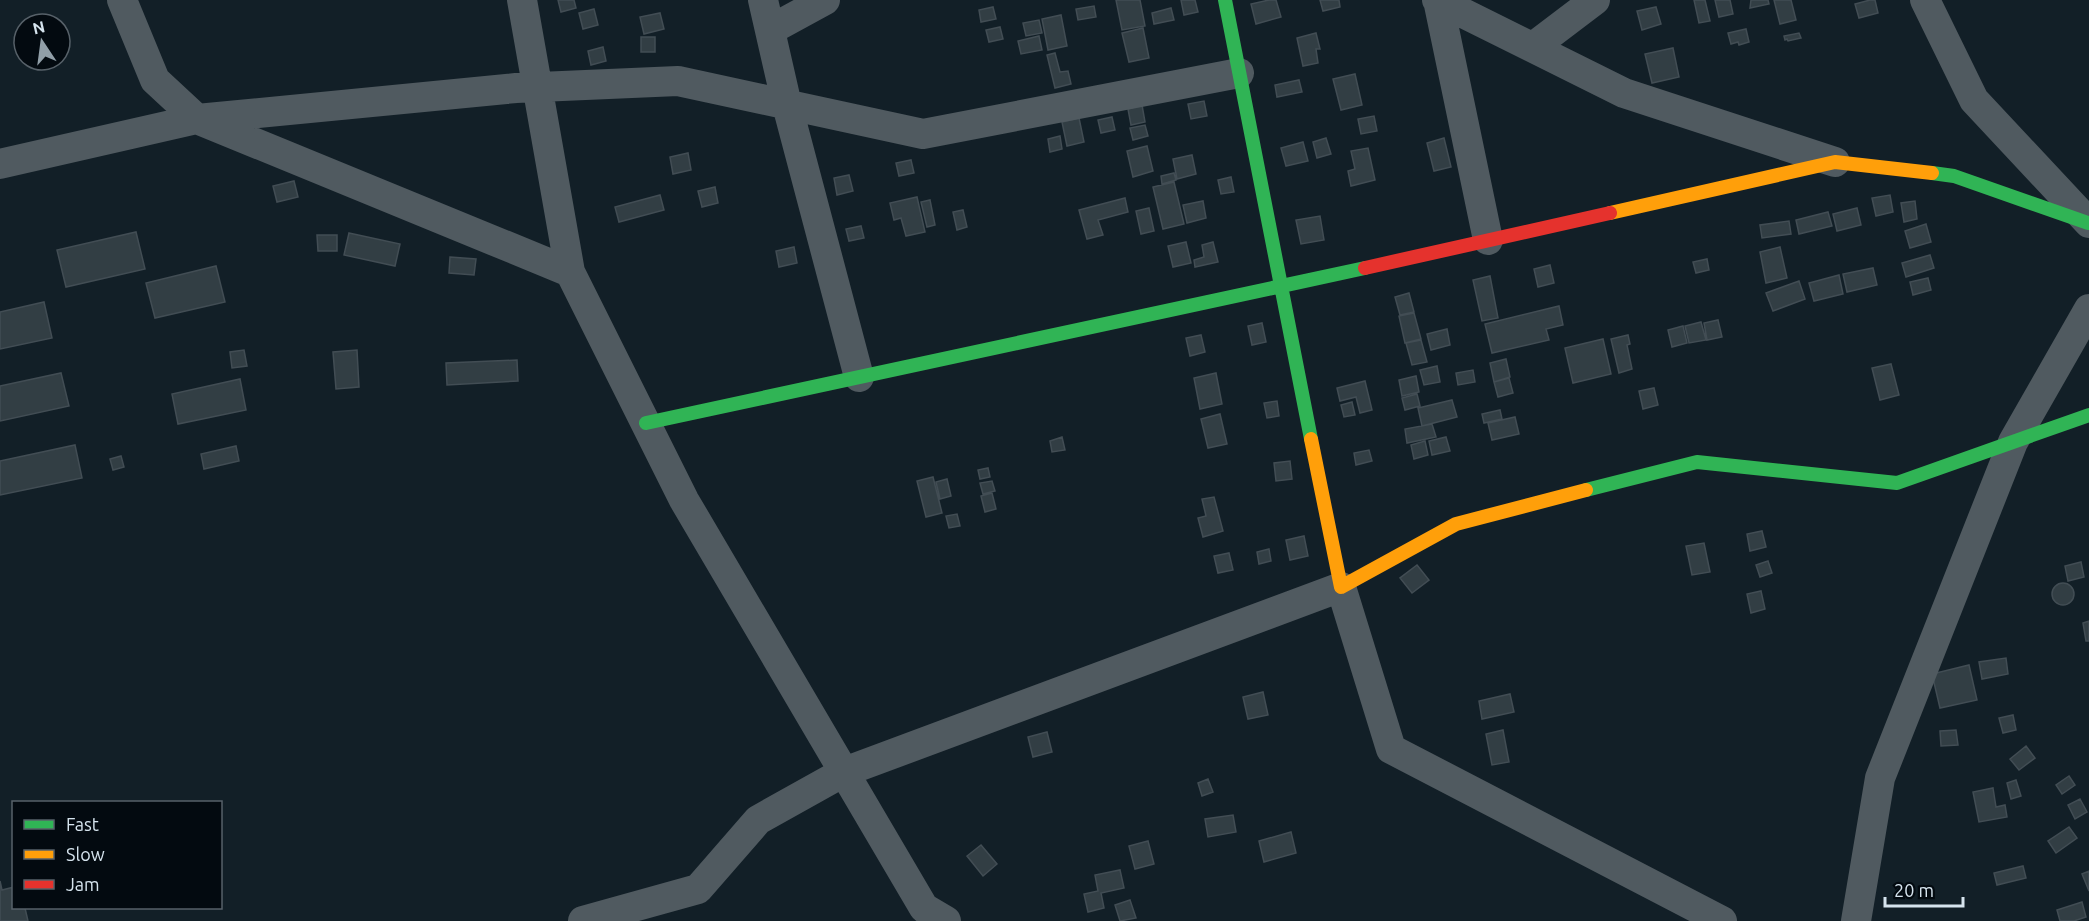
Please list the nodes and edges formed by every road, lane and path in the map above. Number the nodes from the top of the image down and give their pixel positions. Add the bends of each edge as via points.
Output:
1 (122, 0) edge
2 (522, 0) edge
3 (763, 0) edge
4 (825, 0) edge
5 (1225, 0) edge
6 (1438, 0) edge
7 (1594, 0) edge
8 (1925, 0) edge
9 (770, 30) junction
10 (1533, 47) junction
11 (1239, 73) junction
12 (537, 87) junction
13 (787, 105) junction
14 (197, 119) junction
15 (1835, 162) junction
16 (0, 164) edge
17 (2089, 223) edge
18 (1488, 240) junction
19 (570, 272) junction
20 (1280, 287) junction
21 (2089, 309) edge
22 (859, 377) junction
23 (2089, 415) edge
24 (646, 423) junction
25 (2013, 442) junction
26 (1341, 587) junction
27 (844, 772) junction
28 (583, 921) edge
29 (946, 921) edge
30 (1722, 921) edge
31 (1856, 921) edge

1 - 14 street via 154,80
2 - 12 street
3 - 9 street
4 - 9 street
5 - 11 street
6 - 10 street
6 - 18 street
7 - 10 street
8 - 17 street via 1974,100
9 - 13 street
10 - 15 street via 1624,93
11 - 13 street via 923,134
11 - 20 street
12 - 13 street via 678,81
12 - 14 street
12 - 19 street
13 - 22 street
14 - 16 street
14 - 19 street
15 - 17 street via 1954,176
15 - 18 street
18 - 20 street
19 - 24 street
20 - 22 street
20 - 26 street
21 - 25 street
22 - 24 street
23 - 25 street
24 - 27 street via 684,500
25 - 26 street via 1897,483 1697,462 1456,524
25 - 31 street via 1880,778
26 - 27 street
26 - 30 street via 1390,749
27 - 28 street via 758,820 698,889
27 - 29 street via 924,908

